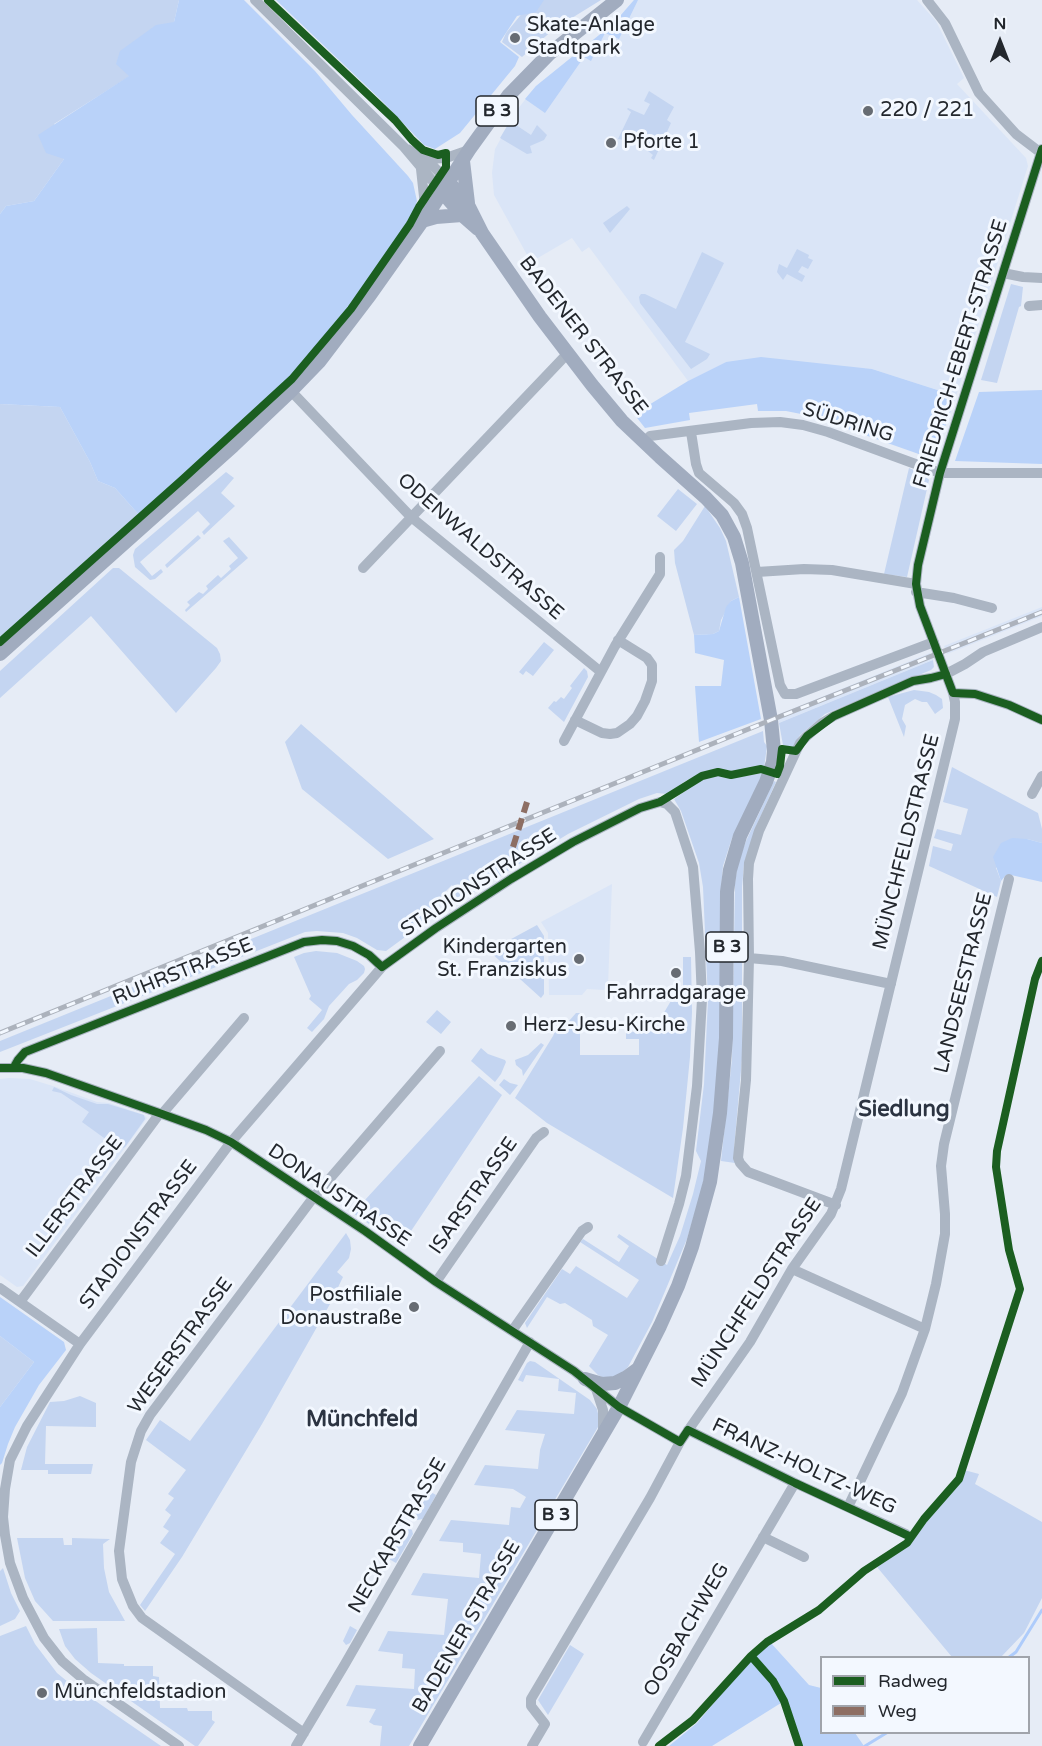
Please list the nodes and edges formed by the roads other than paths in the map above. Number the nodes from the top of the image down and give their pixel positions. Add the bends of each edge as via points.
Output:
1 (255, 0) edge
2 (617, 0) edge
3 (927, 0) edge
4 (1041, 151) edge
5 (466, 155) junction
6 (423, 164) junction
7 (445, 187) junction
8 (465, 211) junction
9 (424, 218) junction
10 (1004, 273) junction
11 (1042, 278) edge
12 (1042, 305) edge
13 (1029, 306) dead end
14 (568, 353) junction
15 (291, 391) junction
16 (692, 432) junction
17 (644, 442) junction
18 (940, 473) junction
19 (1042, 473) edge
20 (411, 517) junction
21 (660, 557) dead end
22 (363, 568) dead end
23 (757, 572) junction
24 (916, 588) junction
25 (992, 608) dead end
26 (1042, 627) edge
27 (618, 640) junction
28 (934, 642) junction
29 (0, 654) edge
30 (601, 672) junction
31 (946, 674) junction
32 (953, 693) junction
33 (575, 720) junction
34 (1042, 720) edge
35 (564, 741) dead end
36 (1042, 776) edge
37 (1032, 794) dead end
38 (1009, 879) dead end
39 (749, 958) junction
40 (382, 967) junction
41 (891, 984) junction
42 (244, 1018) dead end
43 (440, 1051) dead end
44 (14, 1067) junction
45 (0, 1068) edge
46 (161, 1114) junction
47 (544, 1132) dead end
48 (231, 1142) junction
49 (313, 1198) junction
50 (836, 1205) junction
51 (588, 1227) dead end
52 (661, 1261) dead end
53 (792, 1269) junction
54 (436, 1282) junction
55 (0, 1288) edge
56 (20, 1302) junction
57 (925, 1329) junction
58 (512, 1331) junction
59 (530, 1342) junction
60 (80, 1344) junction
61 (639, 1368) junction
62 (590, 1383) junction
63 (620, 1407) junction
64 (688, 1430) junction
65 (603, 1435) junction
66 (680, 1442) junction
67 (795, 1483) junction
68 (848, 1507) junction
69 (906, 1534) dead end
70 (763, 1537) junction
71 (804, 1557) dead end
72 (5, 1563) edge
73 (304, 1733) junction
74 (643, 1742) dead end
75 (179, 1746) edge
76 (296, 1746) edge
77 (420, 1746) edge
78 (532, 1746) edge

1 - 6 street
2 - 5 main road, B 3 via 528,75 503,102
3 - 4 street via 945,23 978,93 1016,134
4 - 10 street, FRIEDRICH-EBERT-STRASSE
5 - 6 street
5 - 7 main road, B 3
5 - 8 main road
6 - 7 street
6 - 9 street
7 - 8 main road, BADENER STRASSE / B 3
7 - 9 main road
8 - 9 main road
8 - 14 main road, BADENER STRASSE / B 3
9 - 15 main road via 349,324
10 - 11 street
10 - 18 street, FRIEDRICH-EBERT-STRASSE
12 - 13 street
14 - 17 main road, BADENER STRASSE / B 3
14 - 20 street
15 - 20 street, ODENWALDSTRASSE
15 - 29 main road
16 - 17 street, SÜDRING via 650,436
16 - 18 street, SÜDRING via 751,423 802,425
16 - 23 street via 699,473 742,514
17 - 61 main road, BADENER STRASSE / B 3 via 706,498 722,515 734,537 742,562 774,751 766,782 740,836 730,870 724,1073 710,1182 678,1286
18 - 19 street, SÜDRING
18 - 24 street, FRIEDRICH-EBERT-STRASSE
20 - 22 street
20 - 30 street, ODENWALDSTRASSE
21 - 27 street via 660,574
23 - 24 street via 832,570
23 - 28 street via 785,694 796,694
24 - 25 street
24 - 28 street, FRIEDRICH-EBERT-STRASSE
26 - 31 street via 983,652
27 - 30 street
27 - 33 street via 652,665 645,702 630,724 617,733 602,733
28 - 31 street, FRIEDRICH-EBERT-STRASSE
30 - 33 street
31 - 32 street, MÜNCHFELDSTRASSE
31 - 39 street via 913,681 834,716 807,736 796,751 759,831 749,863
32 - 34 street via 975,694
32 - 41 street, MÜNCHFELDSTRASSE via 953,728
33 - 35 street
36 - 37 street
38 - 57 street, LANDSEESTRASSE via 944,1144 945,1234
39 - 41 street
39 - 50 street via 740,1163 748,1172
40 - 44 street, RUHRSTRASSE via 369,955 337,941 304,942 25,1052
40 - 48 street, STADIONSTRASSE
40 - 52 street, STADIONSTRASSE via 511,879 640,807 660,802 675,812 693,867 702,999 686,1176
41 - 50 street, MÜNCHFELDSTRASSE
42 - 46 street, ILLERSTRASSE
43 - 49 street, WESERSTRASSE
44 - 45 street
44 - 46 street, DONAUSTRASSE via 46,1073
46 - 48 street, DONAUSTRASSE
46 - 56 street, ILLERSTRASSE
47 - 54 street, ISARSTRASSE
48 - 49 street, DONAUSTRASSE
48 - 60 street, STADIONSTRASSE
49 - 54 street, DONAUSTRASSE
49 - 73 street, WESERSTRASSE via 141,1431 131,1462 119,1551 125,1588 142,1618
50 - 53 street, MÜNCHFELDSTRASSE
51 - 58 street
53 - 57 street
53 - 64 street, MÜNCHFELDSTRASSE via 750,1342
54 - 58 street, DONAUSTRASSE
55 - 56 street
56 - 60 street
57 - 68 street, LANDSEESTRASSE via 902,1393
58 - 59 street, DONAUSTRASSE
59 - 62 street, DONAUSTRASSE
59 - 73 street, NECKARSTRASSE
60 - 72 street, STADIONSTRASSE via 38,1407 10,1460 3,1517
61 - 62 main road via 615,1383
61 - 63 main road, BADENER STRASSE / B 3
62 - 63 street, DONAUSTRASSE
62 - 65 street via 603,1410
63 - 65 main road, BADENER STRASSE / B 3
63 - 66 street, FRANZ-HOLTZ-WEG
64 - 66 street, MÜNCHFELDSTRASSE
64 - 67 street, FRANZ-HOLTZ-WEG
65 - 77 main road, BADENER STRASSE / B 3
66 - 78 street, MÜNCHFELDSTRASSE via 531,1699 531,1706 545,1724
67 - 68 street, FRANZ-HOLTZ-WEG
67 - 70 street, OOSBACHWEG
68 - 69 street, FRANZ-HOLTZ-WEG
70 - 71 street
70 - 74 street, OOSBACHWEG
72 - 75 street, STADIONSTRASSE via 54,1653 83,1679
73 - 76 street, NECKARSTRASSE

